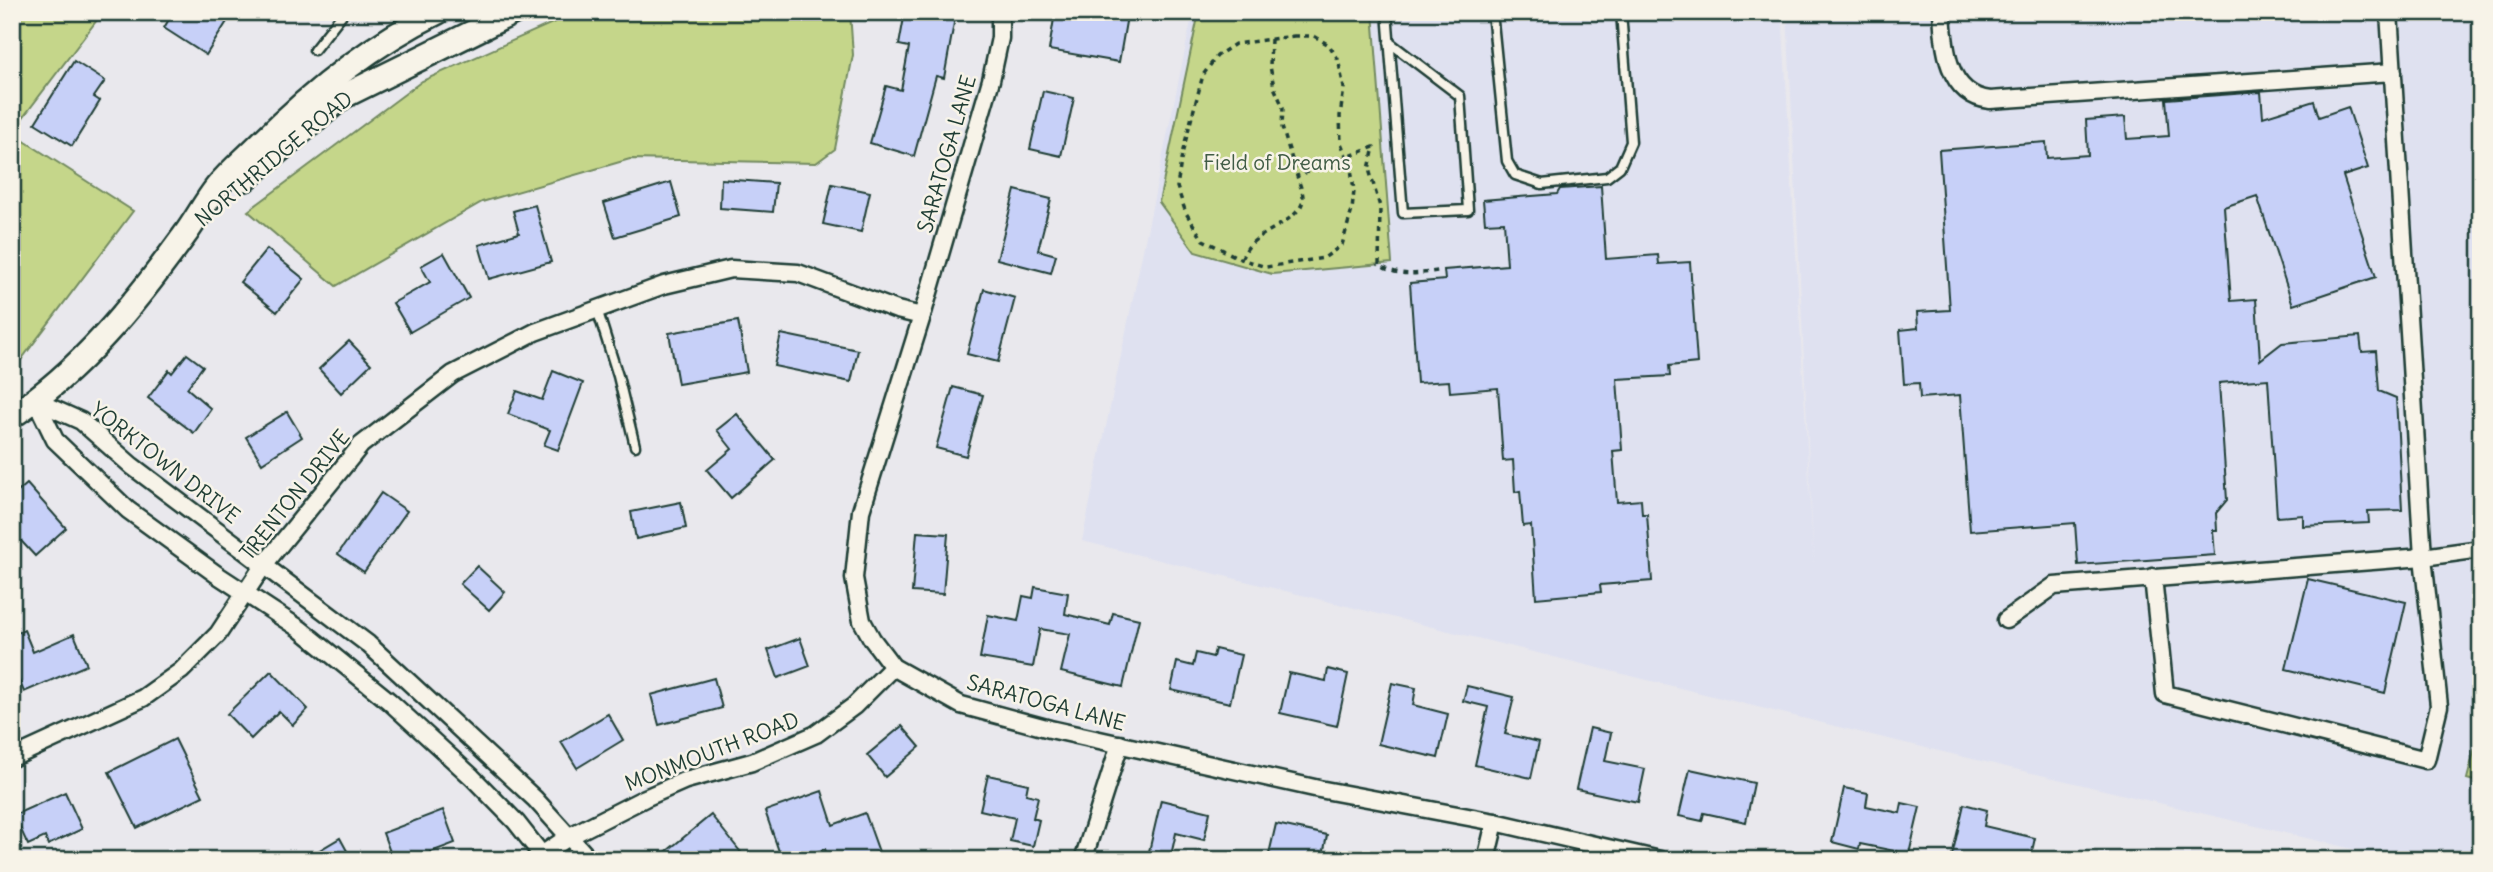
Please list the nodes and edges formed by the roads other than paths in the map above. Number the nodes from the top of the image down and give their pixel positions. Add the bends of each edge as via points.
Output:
1 (344, 12) edge
2 (438, 12) edge
3 (514, 12) edge
4 (1000, 12) edge
5 (1387, 12) edge
6 (1492, 12) edge
7 (1621, 12) edge
8 (1942, 12) edge
9 (2389, 12) edge
10 (1389, 42) junction
11 (314, 50) dead end
12 (2393, 72) junction
13 (276, 141) junction
14 (597, 309) junction
15 (922, 316) junction
16 (36, 401) junction
17 (12, 416) edge
18 (635, 446) dead end
19 (2481, 549) edge
20 (2423, 557) junction
21 (264, 566) junction
22 (2154, 577) junction
23 (245, 593) junction
24 (2006, 620) dead end
25 (894, 667) junction
26 (1119, 744) junction
27 (12, 758) edge
28 (1494, 822) junction
29 (570, 836) junction
30 (540, 858) edge
31 (590, 860) edge
32 (1083, 860) edge
33 (1486, 860) edge
34 (1660, 860) edge

1 - 11 lane
2 - 13 main road, NORTHRIDGE ROAD via 369,51 298,106
3 - 13 main road, NORTHRIDGE ROAD via 342,97
4 - 15 street, SARATOGA LANE via 991,80
5 - 10 lane
6 - 7 lane via 1507,161 1515,175 1542,184 1607,177 1620,167 1631,142
8 - 12 street via 1944,50 1951,71 1970,94 1990,100
9 - 12 street
10 - 10 lane via 1460,96 1468,210 1403,213
12 - 20 street
13 - 16 main road, NORTHRIDGE ROAD via 186,233 122,316
14 - 15 street, TRENTON DRIVE via 664,285 731,269 798,273
14 - 18 lane
14 - 21 street, TRENTON DRIVE via 535,332 453,374 360,445
15 - 25 street, SARATOGA LANE via 861,511 854,578 862,621
16 - 17 main road, NORTHRIDGE ROAD
16 - 21 street, YORKTOWN DRIVE via 81,421 132,466
16 - 23 street via 55,440 118,501
19 - 20 street
20 - 22 street
20 - 22 street via 2439,706 2426,760 2165,694
21 - 23 street, TRENTON DRIVE
21 - 29 street, YORKTOWN DRIVE via 368,644
22 - 24 street via 2054,586
23 - 27 street, TRENTON DRIVE via 218,634 153,691
23 - 30 street via 300,629 389,701 516,822
25 - 26 street, SARATOGA LANE via 961,705
25 - 29 street, MONMOUTH ROAD via 854,706 816,734 752,762 686,780
26 - 28 street, SARATOGA LANE
26 - 32 street
28 - 33 street
28 - 34 street, SARATOGA LANE
29 - 30 street, MONMOUTH ROAD
29 - 31 street, YORKTOWN DRIVE

